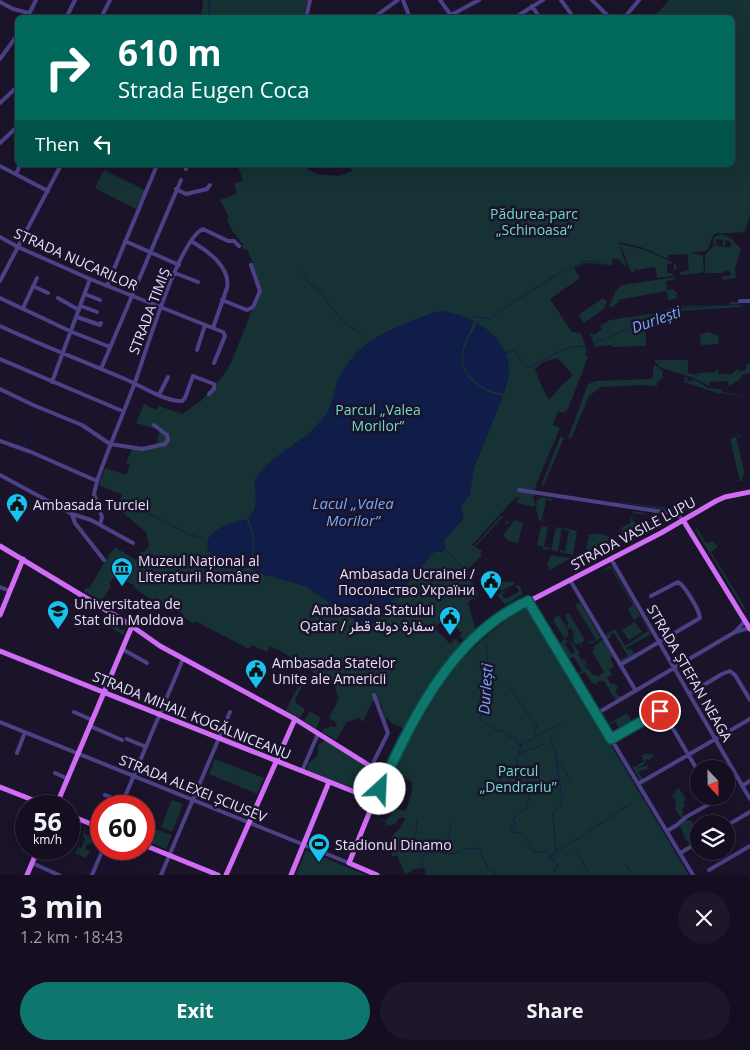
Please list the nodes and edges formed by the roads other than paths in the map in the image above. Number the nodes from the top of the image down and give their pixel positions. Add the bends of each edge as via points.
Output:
1 (36, 0) edge
2 (75, 0) edge
3 (110, 0) edge
4 (310, 0) edge
5 (398, 0) edge
6 (403, 0) edge
7 (440, 0) edge
8 (479, 0) edge
9 (544, 0) edge
10 (561, 0) edge
11 (592, 0) edge
12 (639, 0) edge
13 (0, 2) edge
14 (532, 6) junction
15 (26, 15) edge
16 (28, 15) edge
17 (68, 15) edge
18 (102, 15) edge
19 (307, 15) edge
20 (377, 15) edge
21 (409, 15) edge
22 (451, 15) edge
23 (454, 15) edge
24 (518, 15) edge
25 (538, 15) edge
26 (572, 15) edge
27 (607, 15) edge
28 (626, 15) edge
29 (15, 38) edge
30 (1, 56) edge
31 (13, 90) edge
32 (0, 103) edge
33 (15, 129) edge
34 (0, 143) edge
35 (0, 166) edge
36 (19, 167) edge
37 (60, 167) edge
38 (156, 167) edge
39 (16, 174) junction
40 (181, 180) dead end
41 (209, 186) dead end
42 (176, 189) junction
43 (48, 191) junction
44 (0, 237) edge
45 (125, 241) junction
46 (190, 241) junction
47 (238, 246) dead end
48 (18, 247) junction
49 (150, 252) junction
50 (179, 265) junction
51 (252, 265) dead end
52 (175, 273) junction
53 (37, 278) dead end
54 (90, 279) junction
55 (0, 281) edge
56 (198, 282) dead end
57 (33, 286) junction
58 (107, 286) junction
59 (48, 293) dead end
60 (85, 294) junction
61 (132, 296) junction
62 (0, 298) edge
63 (58, 298) dead end
64 (100, 300) dead end
65 (222, 300) junction
66 (740, 300) dead end
67 (750, 301) edge
68 (22, 308) junction
69 (80, 308) junction
70 (161, 308) junction
71 (97, 312) dead end
72 (77, 317) junction
73 (101, 323) dead end
74 (205, 325) junction
75 (0, 326) edge
76 (213, 328) junction
77 (72, 332) junction
78 (110, 347) junction
79 (197, 350) dead end
80 (63, 354) junction
81 (0, 359) edge
82 (214, 362) dead end
83 (101, 369) junction
84 (168, 377) dead end
85 (52, 382) junction
86 (135, 383) junction
87 (0, 390) edge
88 (209, 394) dead end
89 (160, 395) junction
90 (120, 410) dead end
91 (154, 426) dead end
92 (0, 441) edge
93 (110, 444) junction
94 (0, 475) edge
95 (97, 481) junction
96 (519, 490) dead end
97 (750, 492) edge
98 (72, 514) junction
99 (684, 520) junction
100 (100, 525) junction
101 (133, 543) dead end
102 (0, 546) edge
103 (23, 559) junction
104 (611, 559) junction
105 (104, 560) dead end
106 (570, 580) junction
107 (0, 587) edge
108 (10, 591) junction
109 (651, 596) dead end
110 (528, 601) junction
111 (0, 615) edge
112 (745, 621) junction
113 (132, 626) junction
114 (750, 628) edge
115 (735, 632) junction
116 (659, 642) junction
117 (122, 650) junction
118 (0, 651) edge
119 (183, 659) junction
120 (147, 663) dead end
121 (620, 665) junction
122 (674, 668) junction
123 (636, 691) junction
124 (104, 692) junction
125 (689, 694) junction
126 (374, 695) dead end
127 (750, 700) edge
128 (74, 712) dead end
129 (230, 712) dead end
130 (160, 714) junction
131 (596, 714) junction
132 (295, 719) junction
133 (750, 719) edge
134 (0, 722) edge
135 (91, 723) junction
136 (25, 732) junction
137 (318, 734) junction
138 (219, 738) junction
139 (611, 739) junction
140 (715, 739) junction
141 (146, 747) junction
142 (17, 753) dead end
143 (78, 754) junction
144 (688, 755) junction
145 (276, 760) junction
146 (691, 760) edge
147 (371, 767) junction
148 (302, 771) junction
149 (55, 773) dead end
150 (134, 776) junction
151 (386, 776) junction
152 (68, 779) junction
153 (750, 781) edge
154 (329, 782) junction
155 (638, 784) junction
156 (742, 786) junction
157 (0, 787) edge
158 (20, 795) edge
159 (61, 795) edge
160 (126, 795) edge
161 (750, 799) edge
162 (192, 800) junction
163 (375, 800) junction
164 (707, 805) edge
165 (750, 812) edge
166 (735, 821) edge
167 (249, 822) junction
168 (667, 831) junction
169 (304, 845) junction
170 (750, 846) edge
171 (690, 847) edge
172 (155, 849) edge
173 (680, 853) junction
174 (170, 855) junction
175 (34, 860) edge
176 (98, 860) edge
177 (349, 863) junction
178 (32, 864) junction
179 (709, 870) dead end
180 (27, 875) edge
181 (59, 875) edge
182 (92, 875) edge
183 (161, 875) edge
184 (218, 875) edge
185 (226, 875) edge
186 (291, 875) edge
187 (377, 875) edge
188 (693, 875) edge

1 - 16 street
2 - 17 street
3 - 18 street
4 - 19 street
5 - 20 street
6 - 21 street
7 - 22 street
8 - 23 street
9 - 14 street
10 - 26 street
11 - 27 street
12 - 28 street
13 - 15 street
14 - 24 street
14 - 25 street
29 - 30 street
31 - 32 street
33 - 34 street
35 - 39 street
36 - 39 street
37 - 43 street
38 - 45 street
39 - 43 street
40 - 42 street
41 - 42 street via 186,194
42 - 49 street
43 - 48 street
44 - 48 street, STRADA NUCARILOR
45 - 49 street
45 - 58 street
46 - 47 street via 203,230 228,242 234,241
46 - 50 street, STRADA TIMIȘ
46 - 65 street via 212,255 222,269 228,283
48 - 54 street, STRADA NUCARILOR
48 - 55 street
49 - 50 street
49 - 61 street
50 - 52 street, STRADA TIMIȘ
51 - 65 street via 260,291 253,307 247,310
52 - 56 street
52 - 70 street, STRADA TIMIȘ
53 - 57 street
54 - 58 street, STRADA NUCARILOR
54 - 60 street
57 - 59 street
57 - 68 street
58 - 61 street, STRADA NUCARILOR
60 - 64 street
60 - 69 street
61 - 70 street, STRADA NUCARILOR
61 - 78 street
62 - 68 street
63 - 69 street
65 - 76 street
66 - 67 street
68 - 77 street
69 - 71 street
69 - 72 street
70 - 74 street, STRADA NUCARILOR
70 - 86 street, STRADA TIMIȘ
72 - 73 street
72 - 77 street
74 - 76 street, STRADA NUCARILOR
74 - 79 street
75 - 80 street
76 - 82 street, STRADA NUCARILOR via 226,335
77 - 78 street
77 - 80 street
78 - 83 street
80 - 83 street
80 - 85 street
81 - 85 street
83 - 86 street
84 - 89 street
85 - 90 street
86 - 89 street
86 - 93 street, STRADA TIMIȘ
87 - 93 street via 82,425
88 - 89 street via 214,384 194,376 182,401
91 - 93 street via 167,435 165,444 142,449
92 - 95 street
93 - 95 street, STRADA TIMIȘ
94 - 98 street
95 - 100 street, STRADA TIMIȘ via 94,494 102,515
96 - 99 street via 676,514
97 - 99 main road, STRADA VASILE LUPU via 725,497
98 - 100 street
98 - 105 street via 74,523
99 - 104 main road, STRADA VASILE LUPU
99 - 112 main road
100 - 101 street
102 - 103 main road
103 - 108 main road
103 - 113 main road
104 - 106 main road, STRADA VASILE LUPU
104 - 116 street, STRADA ȘTEFAN NEAGA
106 - 110 main road, STRADA VASILE LUPU
106 - 121 street
107 - 108 street
108 - 111 main road
109 - 116 street via 678,582 683,585 700,617
110 - 131 street
110 - 151 main road, STRADA VASILE LUPU via 498,619 451,664 423,704
112 - 114 main road
112 - 115 street
113 - 117 main road
113 - 119 main road
114 - 115 street
115 - 122 street
116 - 121 street
116 - 122 street, STRADA ȘTEFAN NEAGA
117 - 120 street
117 - 124 main road
118 - 124 main road, STRADA MIHAIL KOGĂLNICEANU
119 - 130 street
119 - 132 main road
121 - 123 street
122 - 123 street
122 - 125 street, STRADA ȘTEFAN NEAGA
123 - 131 street
124 - 130 main road, STRADA MIHAIL KOGĂLNICEANU
124 - 135 main road
125 - 127 street via 730,671
125 - 140 street, STRADA ȘTEFAN NEAGA
126 - 147 street via 388,733
128 - 135 street
129 - 138 street
130 - 138 main road, STRADA MIHAIL KOGĂLNICEANU
130 - 141 street
131 - 139 street
132 - 137 main road
132 - 145 main road
133 - 140 street
134 - 136 street, STRADA ALEXEI ȘCIUSEV
135 - 141 street
135 - 143 main road
136 - 142 street
136 - 143 street, STRADA ALEXEI ȘCIUSEV
137 - 147 main road
137 - 148 street
138 - 145 main road, STRADA MIHAIL KOGĂLNICEANU
138 - 162 street
139 - 144 street via 661,711
139 - 155 street
140 - 144 street
140 - 156 street, STRADA ȘTEFAN NEAGA
141 - 150 street
143 - 150 street, STRADA ALEXEI ȘCIUSEV
143 - 152 main road
144 - 146 street
144 - 155 street
145 - 148 main road, STRADA MIHAIL KOGĂLNICEANU
145 - 167 main road
147 - 151 main road
148 - 154 main road, STRADA MIHAIL KOGĂLNICEANU
149 - 152 street
150 - 160 street
150 - 162 street, STRADA ALEXEI ȘCIUSEV
151 - 163 main road, STRADA VASILE LUPU
152 - 159 main road
153 - 156 street
154 - 163 main road, STRADA MIHAIL KOGĂLNICEANU
154 - 169 main road
155 - 168 street
156 - 161 street, STRADA ȘTEFAN NEAGA
157 - 158 main road
162 - 167 street, STRADA ALEXEI ȘCIUSEV
162 - 174 street
163 - 177 main road, STRADA VASILE LUPU
164 - 168 street
165 - 166 street
167 - 169 street, STRADA ALEXEI ȘCIUSEV
167 - 185 main road
168 - 173 street
169 - 177 street, STRADA ALEXEI ȘCIUSEV
169 - 186 main road
170 - 179 street
171 - 173 street
172 - 174 main road
173 - 188 street
174 - 183 street
174 - 184 main road
175 - 178 main road
176 - 182 street
177 - 187 main road, STRADA ALEXEI ȘCIUSEV
178 - 180 main road
178 - 181 street

